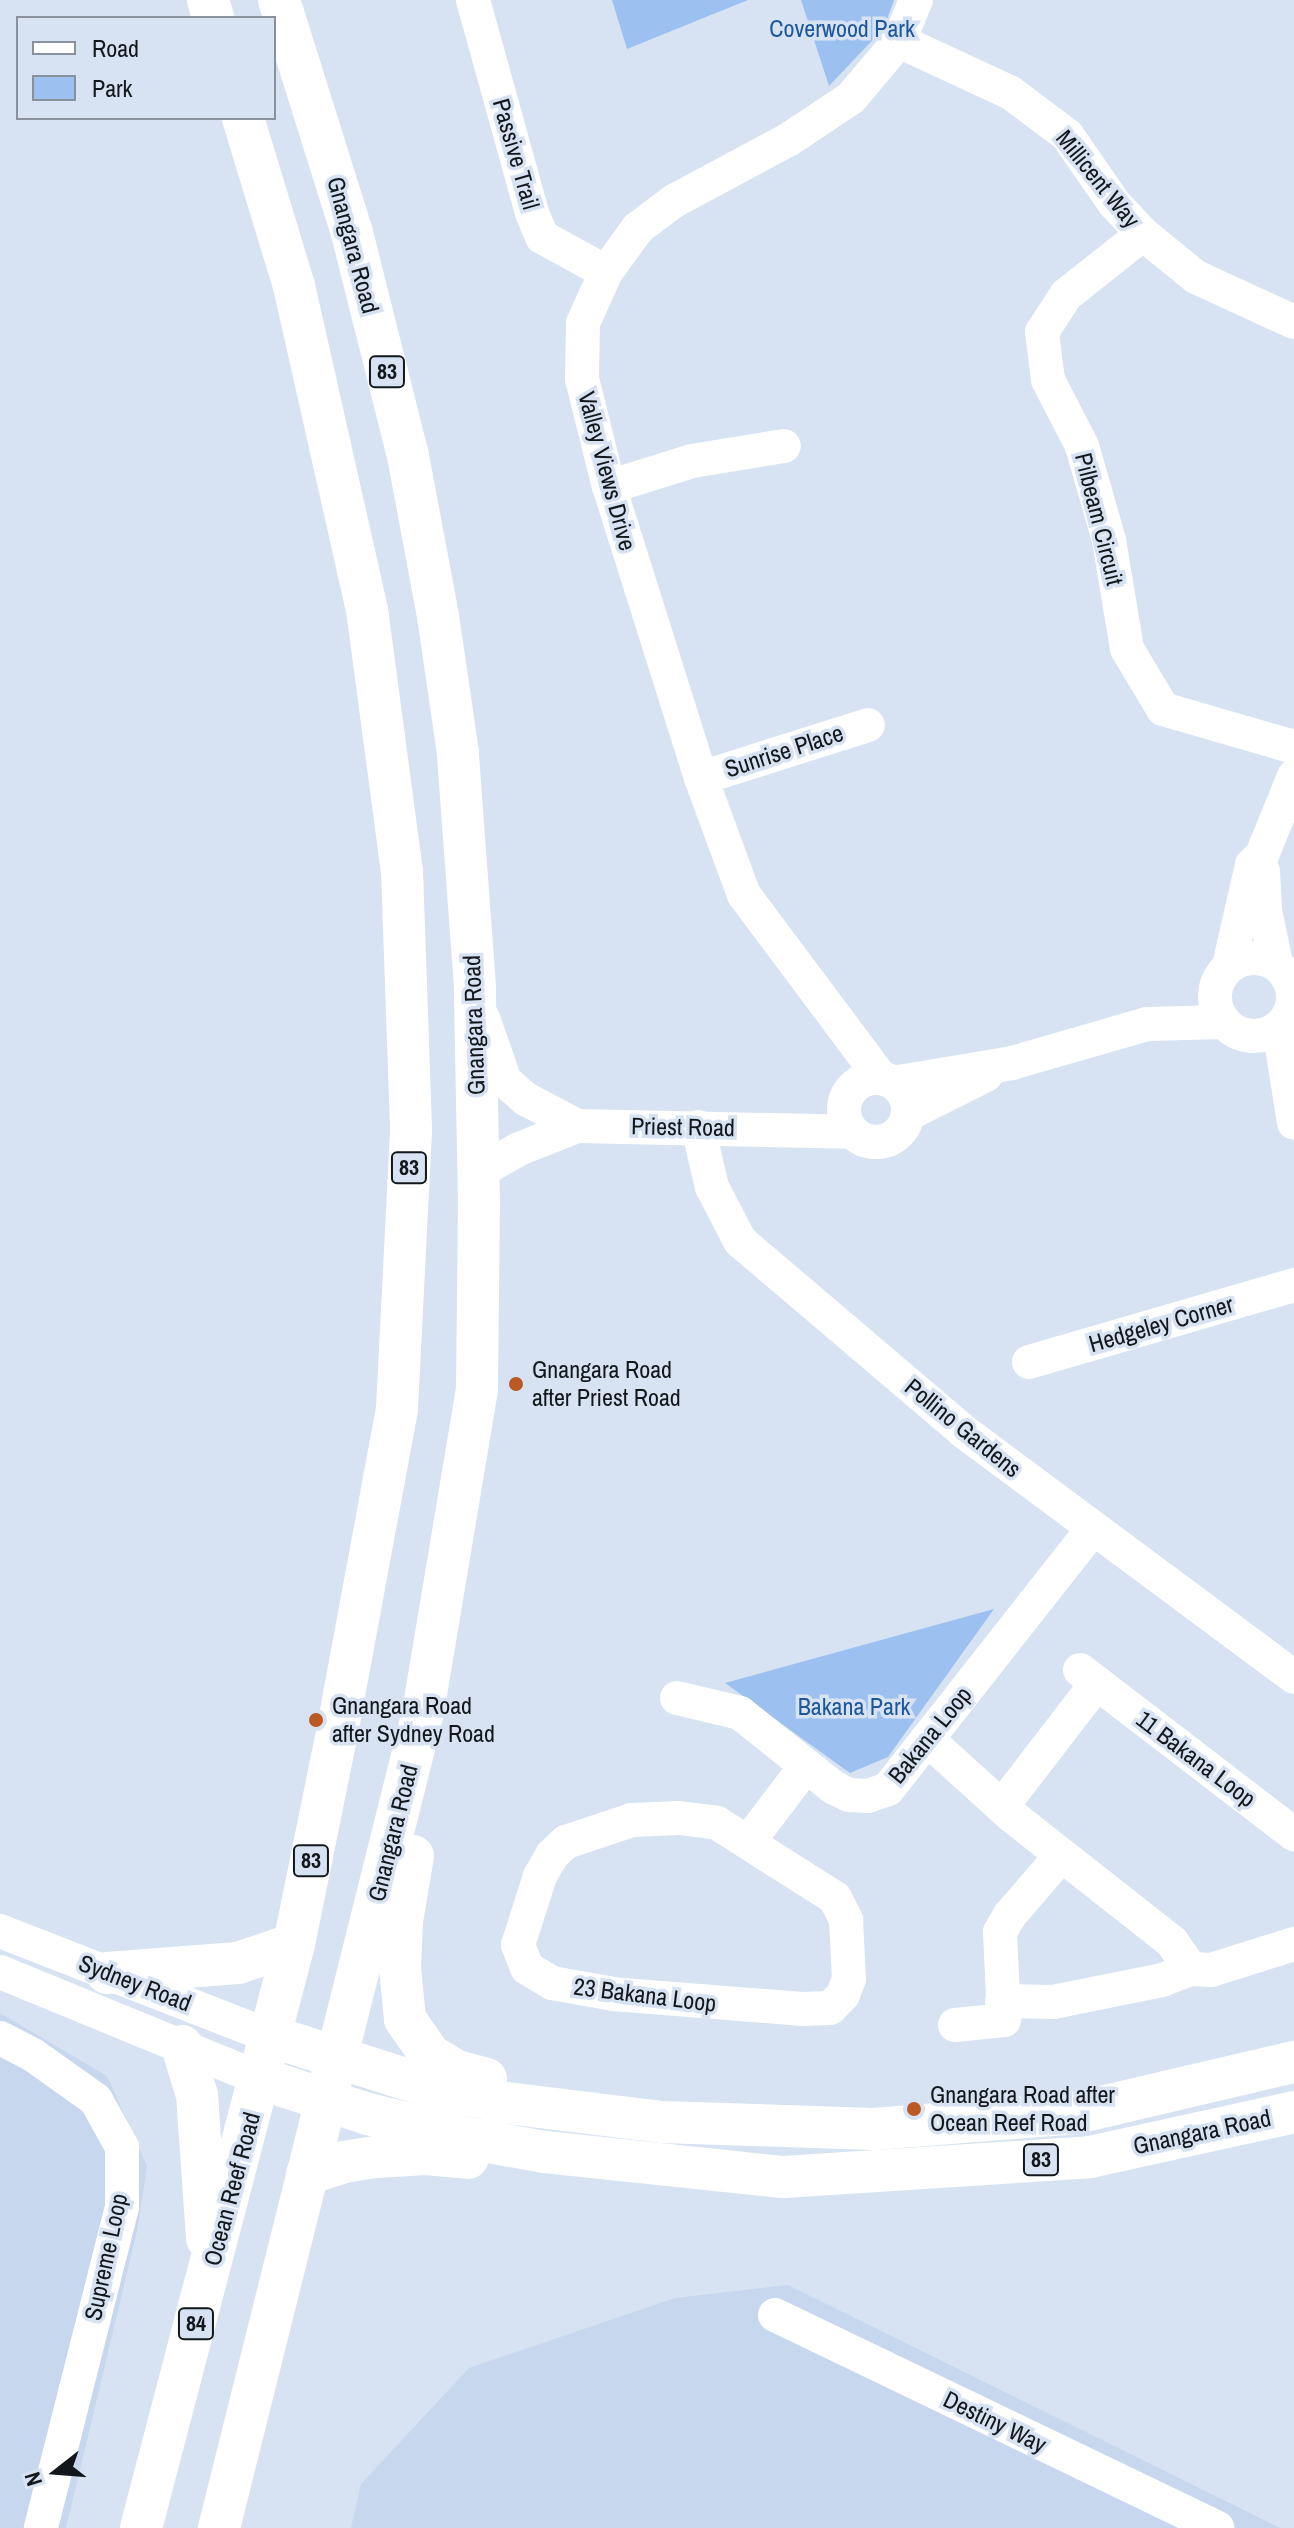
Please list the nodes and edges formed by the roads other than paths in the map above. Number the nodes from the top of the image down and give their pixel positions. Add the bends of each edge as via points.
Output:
1 (279, 0) edge
2 (473, 0) edge
3 (916, 0) edge
4 (899, 41) junction
5 (244, 120) edge
6 (1143, 234) junction
7 (606, 272) junction
8 (1294, 322) edge
9 (784, 446) dead end
10 (609, 487) junction
11 (868, 725) dead end
12 (1294, 747) edge
13 (1294, 776) edge
14 (701, 778) junction
15 (1262, 855) junction
16 (1223, 976) junction
17 (475, 987) junction
18 (1275, 1000) edge
19 (1147, 1024) junction
20 (1012, 1063) junction
21 (869, 1085) junction
22 (908, 1114) junction
23 (1291, 1114) edge
24 (577, 1126) junction
25 (698, 1127) junction
26 (789, 1130) junction
27 (852, 1132) junction
28 (479, 1172) junction
29 (1294, 1285) edge
30 (1029, 1362) dead end
31 (1092, 1530) junction
32 (1294, 1677) edge
33 (677, 1698) dead end
34 (423, 1712) junction
35 (927, 1739) junction
36 (806, 1766) junction
37 (1003, 1805) junction
38 (1294, 1834) edge
39 (749, 1841) junction
40 (1061, 1856) junction
41 (0, 1931) edge
42 (294, 1944) junction
43 (1294, 1944) edge
44 (1191, 1969) junction
45 (0, 1972) edge
46 (107, 1973) junction
47 (1002, 2001) junction
48 (955, 2025) dead end
49 (270, 2036) junction
50 (0, 2038) edge
51 (182, 2046) junction
52 (336, 2057) junction
53 (1294, 2062) edge
54 (259, 2078) junction
55 (326, 2101) junction
56 (1294, 2112) edge
57 (662, 2122) junction
58 (545, 2152) junction
59 (307, 2174) junction
60 (208, 2280) junction
61 (775, 2315) dead end
62 (41, 2528) edge
63 (141, 2528) edge
64 (219, 2528) edge
65 (1217, 2528) edge

1 - 17 main road, Gnangara Road / 83 via 352,233 408,456 458,753
2 - 7 street, Passive Trail via 542,237
3 - 4 street, Valley Views Drive
4 - 6 street, Millicent Way via 1011,93 1067,135 1114,203
4 - 7 street, Valley Views Drive via 851,98 788,140 674,201 638,228
5 - 42 main road, 83 via 294,286 367,610 402,872 411,1128 397,1408
6 - 8 street, Millicent Way via 1196,277
6 - 12 street, Pilbeam Circuit via 1066,295 1042,332 1048,380 1082,446 1109,540 1127,649 1163,709
7 - 10 street, Valley Views Drive via 583,323 582,379
9 - 10 street via 692,461
10 - 14 street, Valley Views Drive
11 - 14 street, Sunrise Place
13 - 15 street
14 - 21 street, Valley Views Drive via 744,895 824,1005
15 - 16 street via 1252,865
15 - 18 street
16 - 18 street via 1251,958
16 - 18 street via 1217,1009
16 - 19 street
17 - 24 street, Priest Road via 505,1081 526,1099
17 - 28 main road, Gnangara Road / 83
18 - 19 street
18 - 23 street
19 - 20 street
20 - 21 street
20 - 22 street
21 - 22 street via 907,1102
21 - 26 street
21 - 27 street via 846,1121
22 - 27 street via 905,1126 886,1142 861,1139
24 - 25 street, Priest Road
24 - 28 street, Priest Road
25 - 26 street, Priest Road
25 - 31 street, Pollino Gardens via 712,1187 740,1241 963,1431
26 - 27 street, Priest Road
28 - 34 main road, Gnangara Road / 83 via 476,1403
29 - 30 street, Hedgeley Corner
31 - 32 street, Pollino Gardens
31 - 35 street, Bakana Loop
33 - 36 street, Bakana Loop via 740,1713
34 - 52 main road, Gnangara Road
34 - 57 main road, 83 via 423,1803 402,1921 405,2019 430,2055 457,2071
35 - 36 street, Bakana Loop via 888,1789 868,1796 849,1795
35 - 37 street
36 - 39 street
37 - 38 street, 11 Bakana Loop via 1089,1677
37 - 40 street
39 - 39 street, 23 Bakana Loop via 717,1823 679,1818 632,1820 566,1842 540,1876 518,1945 527,1968 552,1983 614,1994 830,2008 849,1979 846,1920 835,1898
40 - 44 street via 1172,1942
40 - 47 street via 1000,1932
41 - 46 street, Sydney Road
42 - 46 main road via 238,1963
42 - 49 main road, 83
43 - 44 street via 1211,1970
44 - 47 street via 1053,2002
45 - 51 street, Sydney Road
46 - 49 street, Sydney Road
47 - 48 street via 1004,2020
49 - 52 main road, Gnangara Road
49 - 54 main road, Ocean Reef Road / 83
50 - 62 street, Supreme Loop via 96,2100 122,2147 122,2207
51 - 54 street, Sydney Road
51 - 60 main road via 197,2095
52 - 55 main road
52 - 57 main road, Gnangara Road / 83 via 499,2102
53 - 57 main road, Gnangara Road / 83 via 1076,2113 874,2129
54 - 55 main road, Gnangara Road / 83
54 - 60 main road, Ocean Reef Road / 84
55 - 58 main road, Gnangara Road / 83 via 471,2139
55 - 59 main road
56 - 58 main road, Gnangara Road / 83 via 1090,2157 784,2177
58 - 59 main road via 377,2157
59 - 64 main road
60 - 63 main road, Ocean Reef Road / 84
61 - 65 street, Destiny Way

